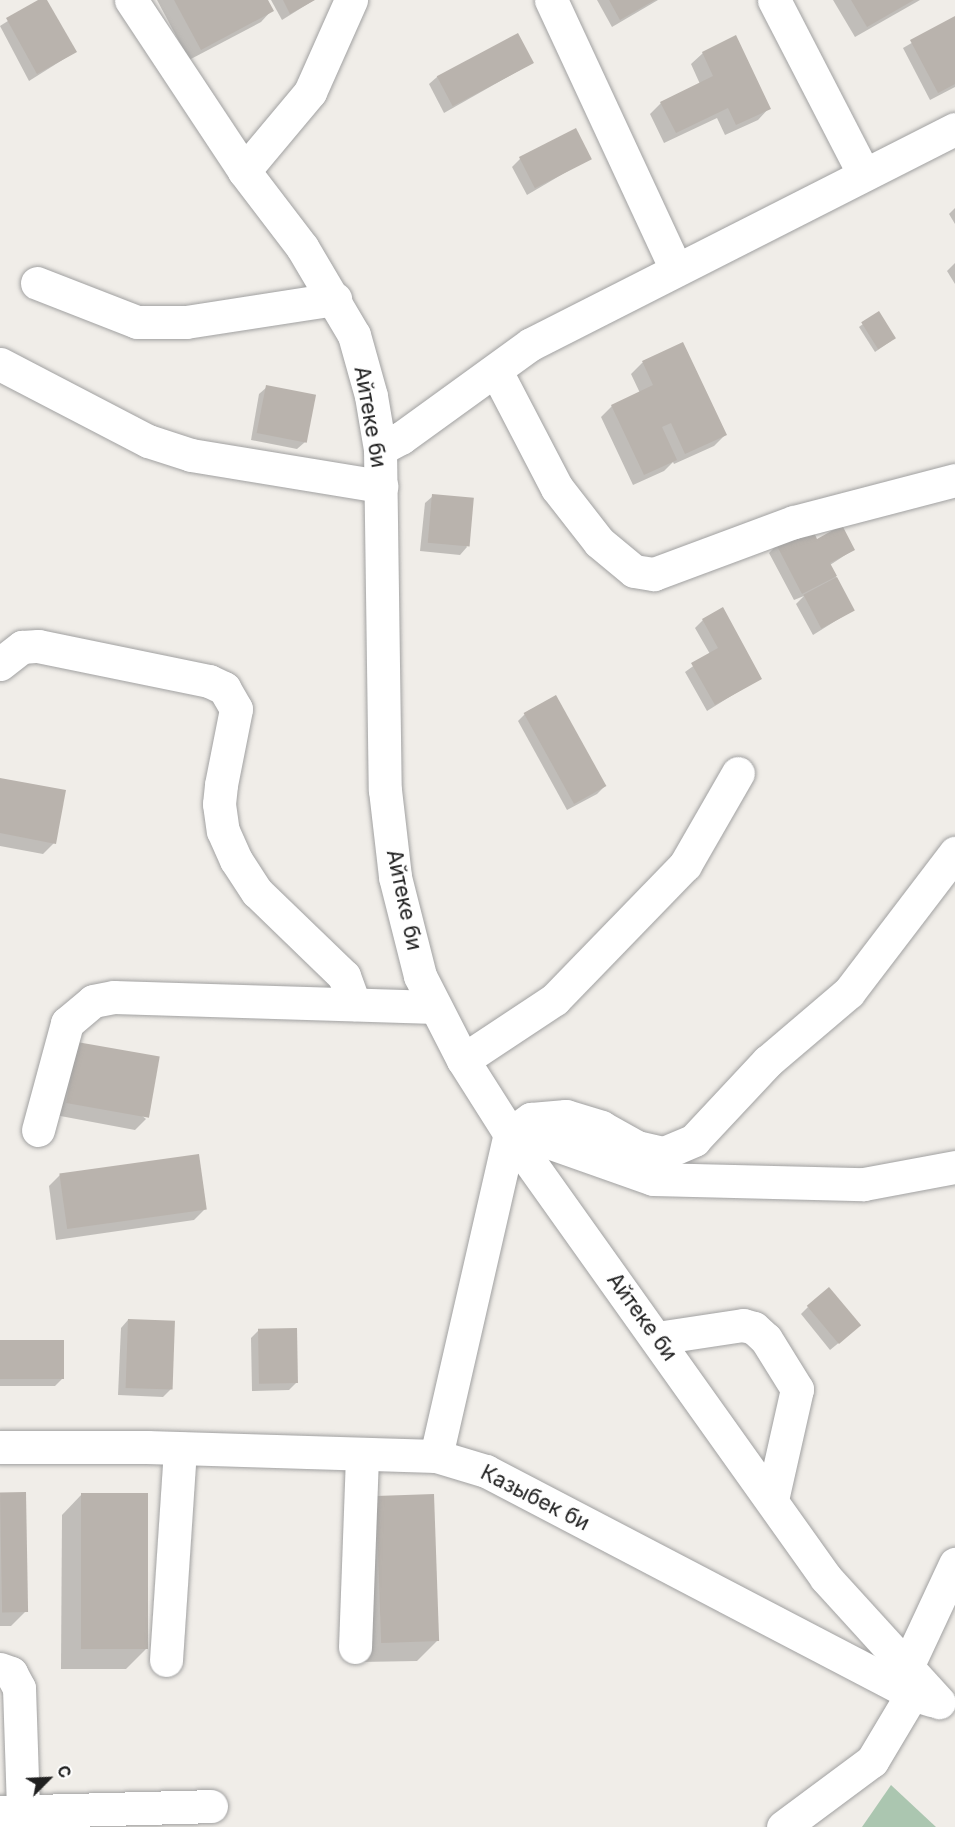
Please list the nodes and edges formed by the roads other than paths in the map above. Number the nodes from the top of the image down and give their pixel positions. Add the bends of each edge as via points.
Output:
1 (131, 0) edge
2 (351, 0) edge
3 (551, 0) edge
4 (774, 0) edge
5 (955, 129) edge
6 (244, 171) junction
7 (864, 174) junction
8 (676, 269) junction
9 (37, 283) dead end
10 (334, 299) junction
11 (0, 364) edge
12 (496, 371) junction
13 (380, 449) junction
14 (955, 480) edge
15 (381, 486) junction
16 (0, 664) edge
17 (738, 773) dead end
18 (955, 853) edge
19 (354, 1004) junction
20 (435, 1007) junction
21 (463, 1060) junction
22 (38, 1130) dead end
23 (513, 1132) junction
24 (955, 1167) edge
25 (657, 1338) junction
26 (0, 1447) edge
27 (180, 1448) junction
28 (362, 1454) junction
29 (436, 1456) junction
30 (772, 1500) junction
31 (955, 1564) edge
32 (355, 1647) dead end
33 (166, 1659) dead end
34 (0, 1669) edge
35 (928, 1693) edge
36 (211, 1806) dead end
37 (12, 1811) edge
38 (783, 1827) edge

1 - 6 street, Айтеке би
2 - 6 street via 309,92
3 - 8 street
4 - 7 street
5 - 7 street
6 - 10 street, Айтеке би via 302,247
7 - 8 street
8 - 12 street via 531,344
9 - 10 street via 137,322 186,322
10 - 13 street, Айтеке би via 354,335 371,396
11 - 15 street via 148,441 180,452
12 - 13 street
12 - 14 street via 557,488 599,542 634,571 654,574 794,522
13 - 15 street, Айтеке би
15 - 20 street, Айтеке би via 385,790 395,878 420,976
16 - 19 street via 22,647 38,646 209,681 224,688 236,709 221,785 223,831 257,892 344,976
17 - 21 street via 685,865 555,999
18 - 23 street via 849,992 768,1061 694,1140 664,1153 637,1147 601,1127 566,1116 531,1119
19 - 20 street
19 - 22 street via 114,997 93,1001 67,1023
20 - 21 street, Айтеке би
21 - 23 street, Айтеке би
23 - 24 street via 653,1179 864,1184
23 - 25 street, Айтеке би
23 - 29 street
25 - 30 street, Айтеке би
25 - 30 street via 743,1325 754,1328 766,1340 796,1389
26 - 27 street, Казыбек би
27 - 28 street, Казыбек би
27 - 33 street
28 - 29 street, Казыбек би
28 - 32 street
29 - 35 street, Казыбек би via 486,1470
30 - 35 street, Айтеке би via 826,1578
31 - 35 street
34 - 37 street via 11,1673 19,1688
35 - 38 street via 872,1761
36 - 37 street

